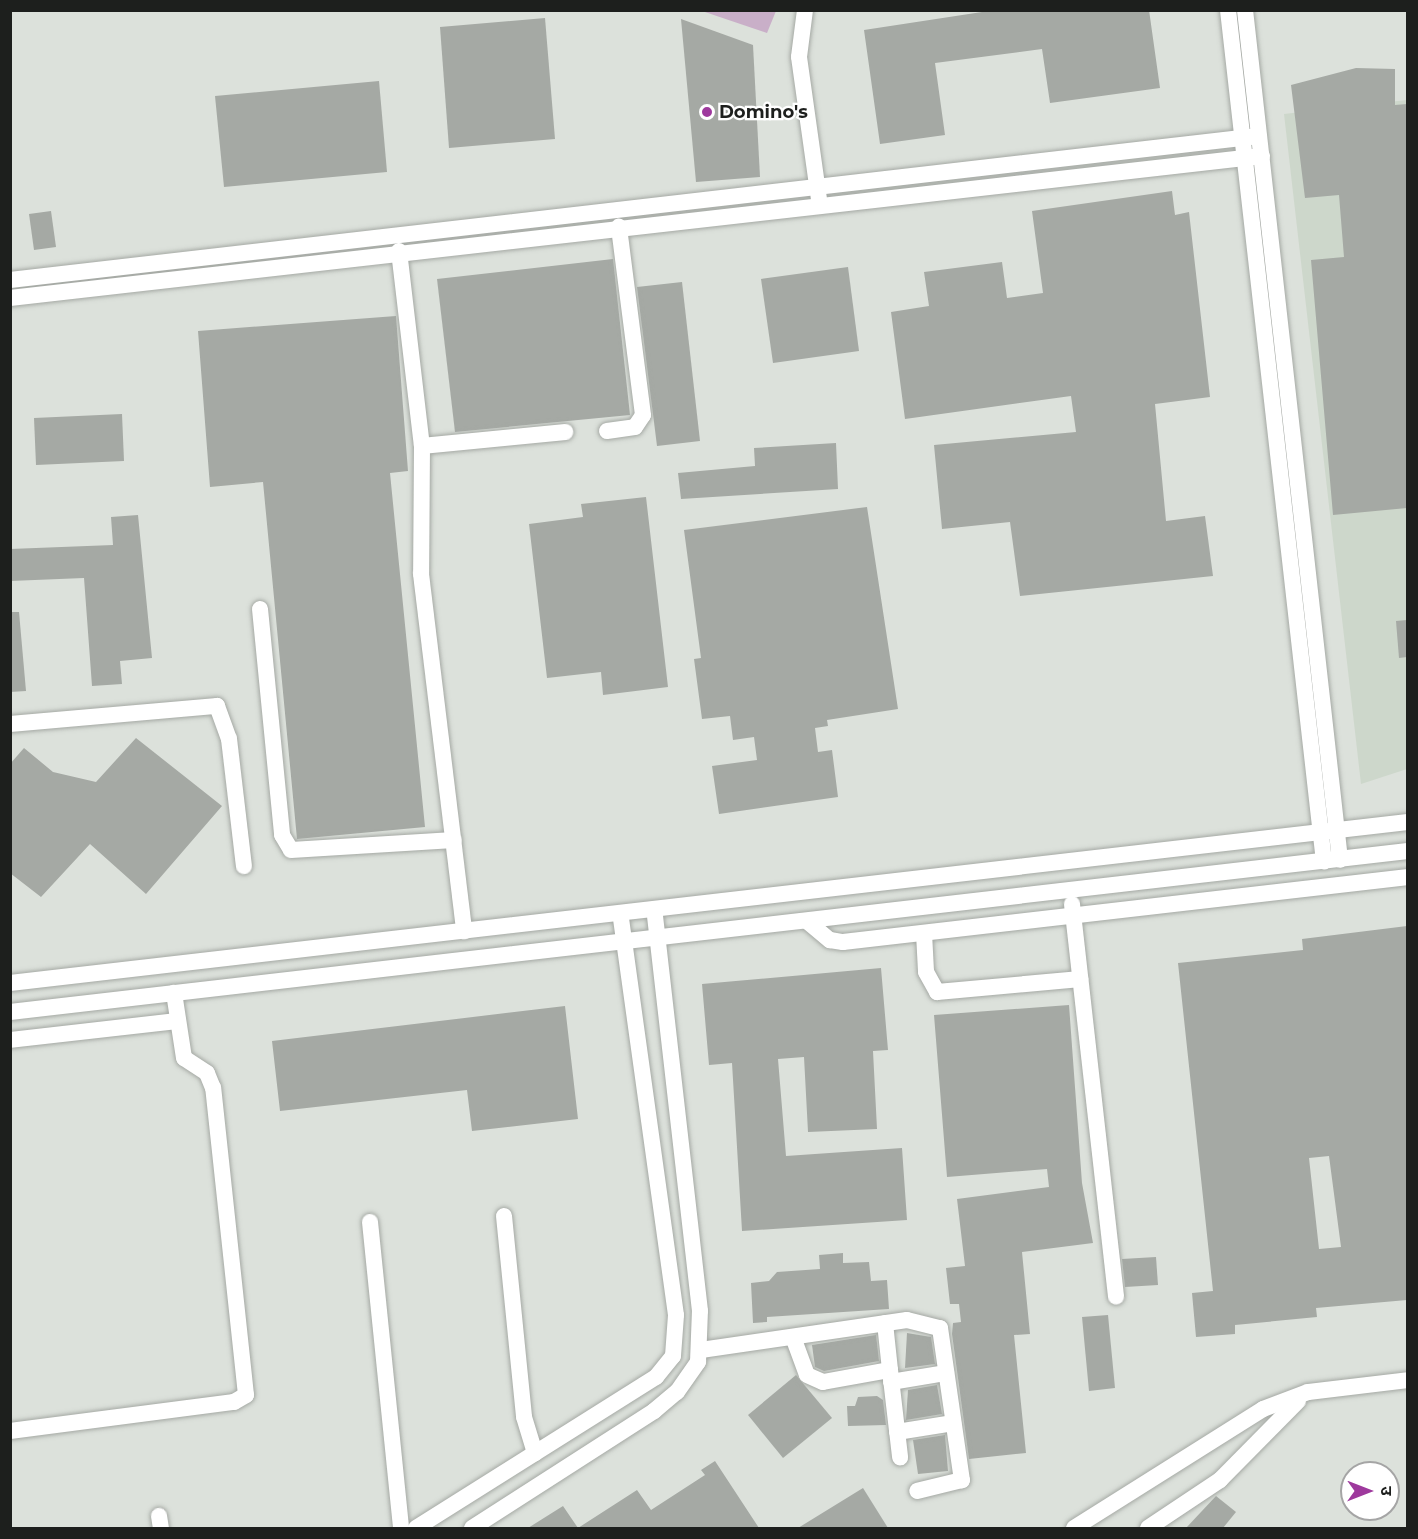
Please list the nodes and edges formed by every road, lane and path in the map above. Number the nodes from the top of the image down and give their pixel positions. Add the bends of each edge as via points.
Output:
1 (805, 10) edge
2 (1228, 10) edge
3 (1245, 10) edge
4 (1251, 137) junction
5 (1262, 156) junction
6 (1244, 158) junction
7 (818, 197) junction
8 (619, 227) junction
9 (399, 251) junction
10 (10, 280) edge
11 (10, 298) edge
12 (607, 431) dead end
13 (565, 432) dead end
14 (422, 446) junction
15 (260, 609) dead end
16 (10, 724) edge
17 (1407, 822) edge
18 (1336, 832) junction
19 (1318, 834) junction
20 (454, 840) junction
21 (1407, 851) edge
22 (1332, 861) junction
23 (244, 866) dead end
24 (1407, 877) edge
25 (1071, 891) junction
26 (654, 910) junction
27 (620, 914) junction
28 (1073, 914) junction
29 (807, 921) junction
30 (464, 931) junction
31 (924, 933) junction
32 (655, 939) junction
33 (624, 942) junction
34 (1080, 979) junction
35 (10, 983) edge
36 (174, 993) junction
37 (10, 1012) edge
38 (178, 1022) junction
39 (10, 1040) edge
40 (504, 1216) dead end
41 (370, 1222) dead end
42 (1116, 1297) dead end
43 (885, 1323) junction
44 (794, 1336) junction
45 (673, 1356) junction
46 (700, 1356) junction
47 (946, 1373) junction
48 (891, 1376) junction
49 (1407, 1380) edge
50 (1308, 1392) junction
51 (953, 1423) junction
52 (10, 1431) edge
53 (897, 1432) junction
54 (535, 1453) junction
55 (900, 1457) dead end
56 (917, 1491) dead end
57 (401, 1528) edge
58 (416, 1528) edge
59 (472, 1528) edge
60 (1074, 1528) edge
61 (1148, 1528) edge

1 - 7 street via 799,57
2 - 4 street
3 - 4 street
4 - 5 street
4 - 6 street
4 - 7 street
5 - 6 street
5 - 18 street
6 - 7 street
6 - 19 street
7 - 8 street
7 - 10 street
8 - 9 street
8 - 12 street via 643,415 635,427
9 - 11 street
9 - 14 street
13 - 14 street
14 - 20 street via 418,539
15 - 20 street via 282,835 291,850
16 - 23 street via 217,706 229,739
17 - 18 street
18 - 19 street
18 - 22 street
19 - 22 street
19 - 26 street
20 - 30 street
21 - 22 street
22 - 25 street
24 - 28 street
25 - 28 street
25 - 29 street
26 - 27 street
26 - 32 street
27 - 30 street
27 - 33 street
28 - 31 street
28 - 34 street
29 - 31 street via 830,940 843,942
29 - 32 street
30 - 35 street
31 - 34 street via 926,972 937,992
32 - 33 street
32 - 46 street
33 - 36 street
33 - 45 street via 676,1315
34 - 42 street
36 - 37 street
36 - 38 street
38 - 39 street
38 - 52 street via 184,1058 207,1072 213,1088 246,1395 234,1402
40 - 54 street via 524,1417
41 - 57 street
43 - 44 street
43 - 47 street via 923,1320 940,1328
43 - 48 street
44 - 46 street
44 - 48 street via 807,1375 823,1382
45 - 46 street
45 - 54 street via 656,1377
46 - 59 street via 677,1392 654,1411
47 - 48 street
47 - 51 street
48 - 53 street
49 - 50 street
50 - 60 street via 1263,1409
50 - 61 street via 1260,1434 1220,1480
51 - 53 street
51 - 56 street via 962,1480
53 - 55 street
54 - 58 street

